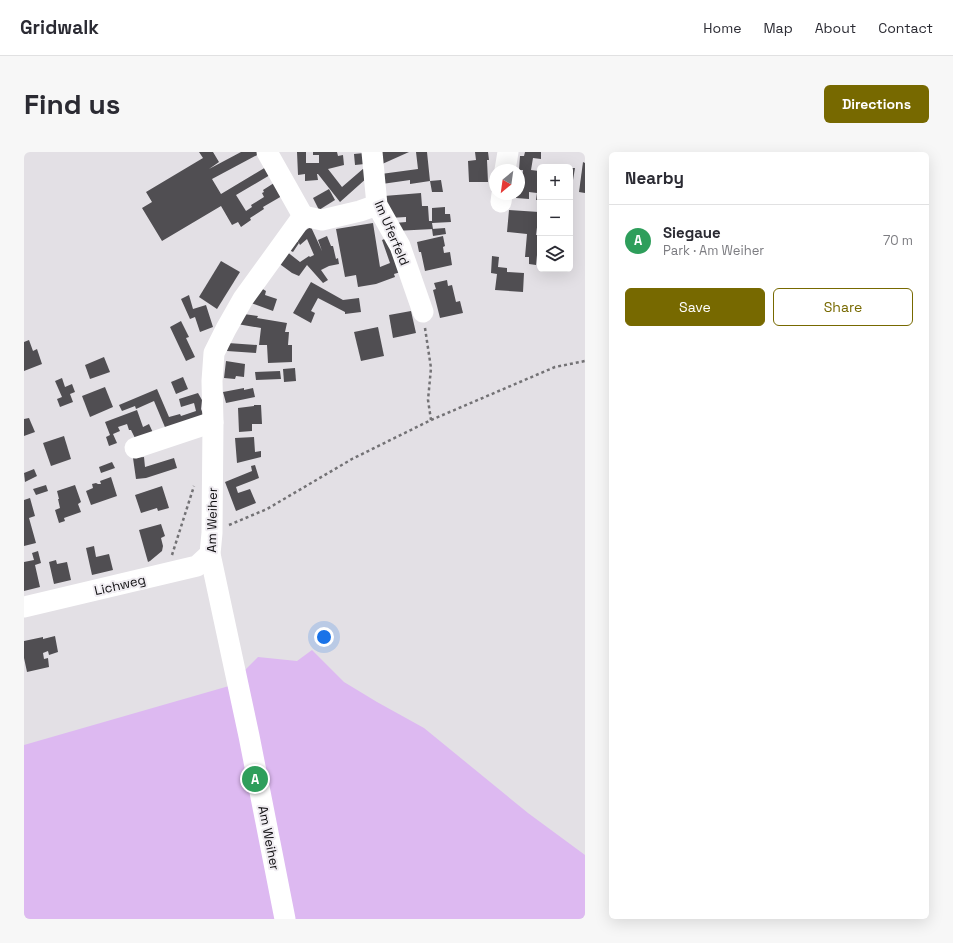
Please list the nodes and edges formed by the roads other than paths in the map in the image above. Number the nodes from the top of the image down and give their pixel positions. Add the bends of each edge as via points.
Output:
1 (267, 152) edge
2 (372, 152) edge
3 (508, 152) edge
4 (507, 164) edge
5 (377, 205) junction
6 (303, 216) junction
7 (423, 312) road end
8 (213, 422) junction
9 (135, 448) dead end
10 (210, 554) junction
11 (24, 607) edge
12 (285, 919) edge

1 - 6 street
2 - 5 street, Im Uferfeld
3 - 4 street
5 - 6 street via 322,220
5 - 7 street, Im Uferfeld via 400,246
6 - 8 street, Am Weiher via 243,299 214,354
8 - 9 street
8 - 10 street, Am Weiher
10 - 11 street, Lichweg via 197,566
10 - 12 street, Am Weiher

